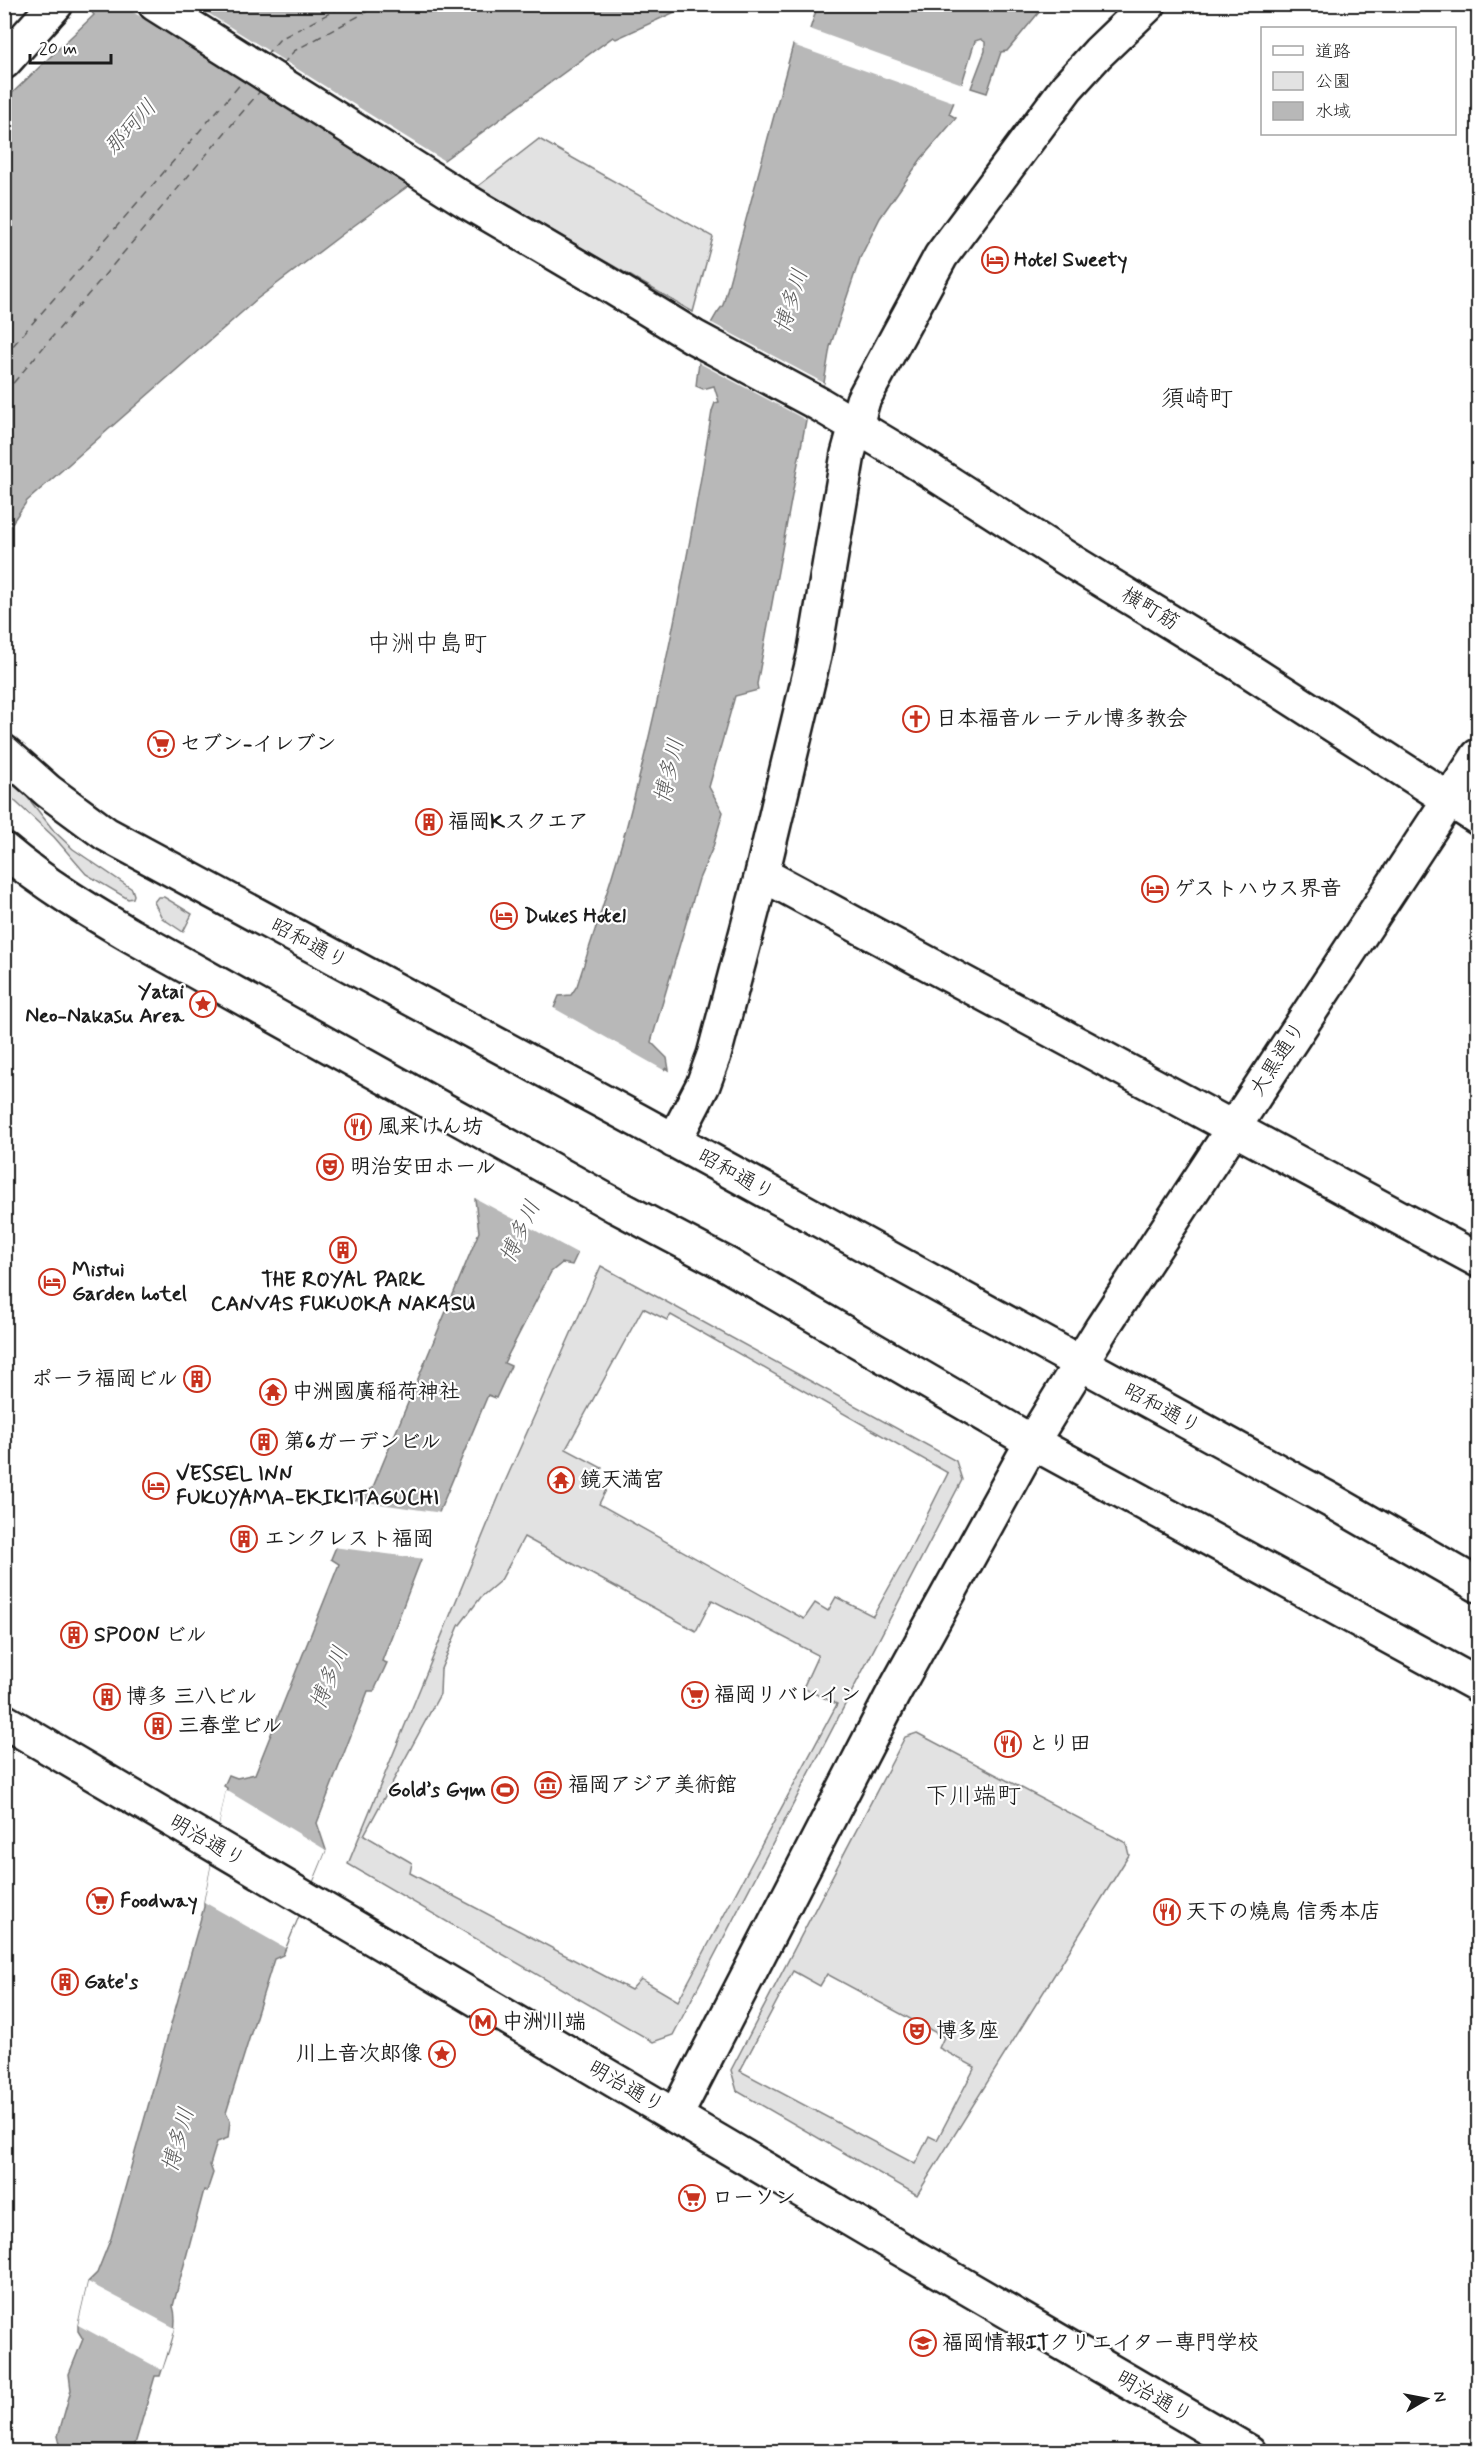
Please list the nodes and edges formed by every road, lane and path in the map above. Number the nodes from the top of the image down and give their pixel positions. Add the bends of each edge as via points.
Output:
1 (56, 4) edge
2 (155, 4) edge
3 (1149, 4) edge
4 (4, 62) edge
5 (856, 426) junction
6 (4, 752) edge
7 (1479, 756) edge
8 (1449, 800) junction
9 (1479, 818) edge
10 (4, 850) edge
11 (762, 874) junction
12 (1233, 1129) junction
13 (675, 1141) junction
14 (1479, 1260) edge
15 (1080, 1364) junction
16 (1032, 1442) junction
17 (1479, 1585) edge
18 (1479, 1685) edge
19 (4, 1721) edge
20 (676, 2115) junction
21 (1249, 2451) edge

1 - 4 street
2 - 5 street, 横町筋 via 694,337
3 - 5 street via 1067,87 941,256 863,400
5 - 8 street, 横町筋
5 - 11 street via 814,656
6 - 13 street, 昭和通り via 106,834
7 - 8 street, 大黒通り
8 - 9 street, 横町筋
8 - 12 street, 大黒通り
10 - 16 street via 70,899 132,936 726,1264
11 - 12 street
11 - 13 street via 714,1055
12 - 14 street
12 - 15 street, 大黒通り
13 - 15 street, 昭和通り
15 - 16 street, 大黒通り
15 - 17 street, 昭和通り
16 - 18 street
16 - 20 street, 大黒通り via 893,1694
19 - 20 street, 明治通り
20 - 21 street, 明治通り

